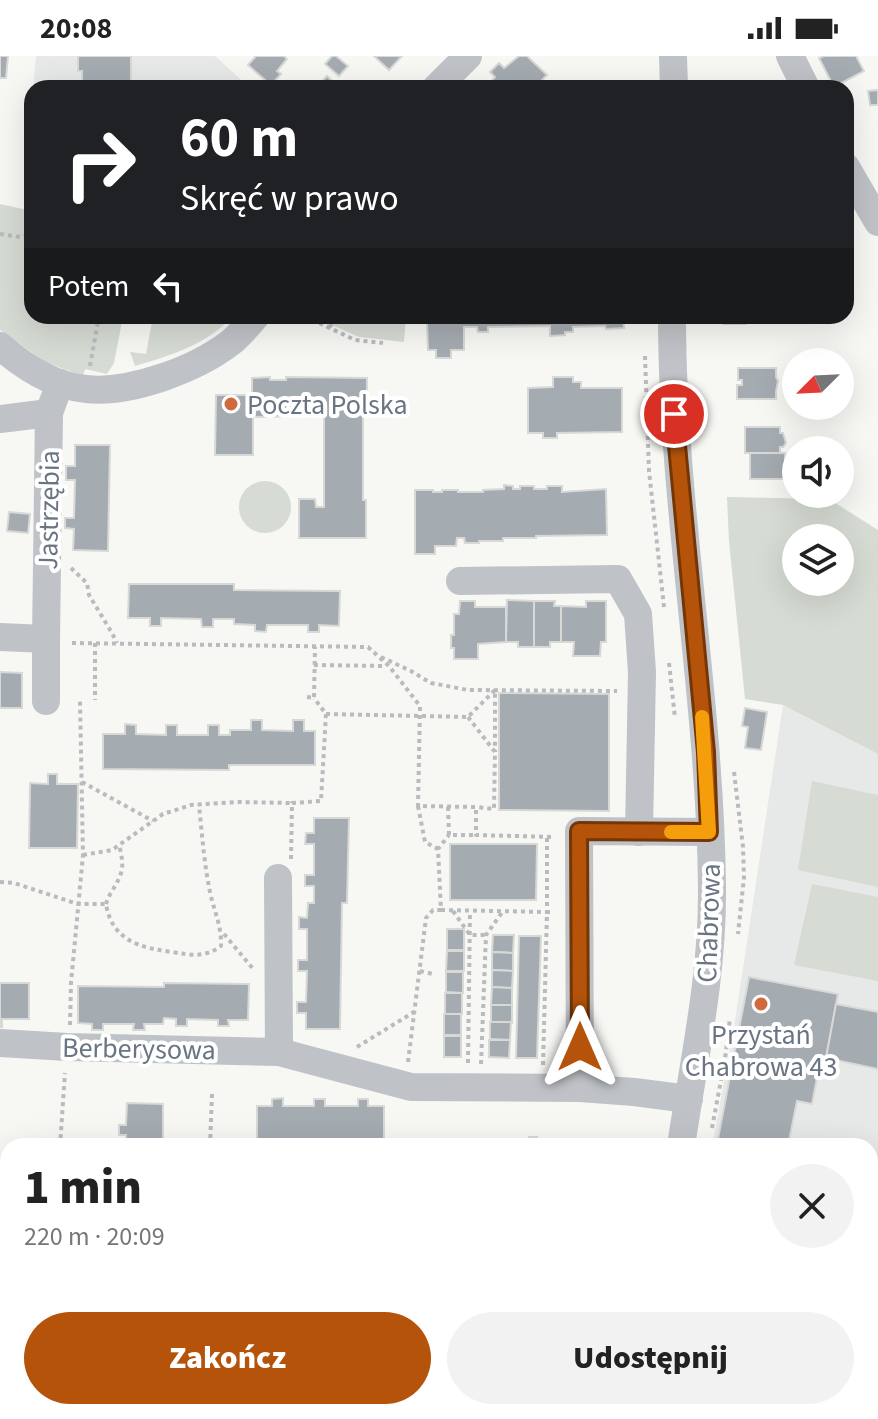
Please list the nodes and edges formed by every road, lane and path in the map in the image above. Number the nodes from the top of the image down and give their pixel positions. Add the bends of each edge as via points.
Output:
1 (468, 56) edge
2 (790, 56) edge
3 (444, 80) edge
4 (802, 80) edge
5 (854, 181) edge
6 (878, 222) edge
7 (0, 234) edge
8 (24, 236) edge
9 (97, 324) edge
10 (248, 324) edge
11 (322, 324) edge
12 (333, 324) edge
13 (672, 324) edge
14 (329, 327) junction
15 (383, 343) dead end
16 (0, 346) edge
17 (88, 374) dead end
18 (60, 383) junction
19 (49, 413) junction
20 (0, 419) edge
21 (460, 581) dead end
22 (0, 637) edge
23 (46, 639) junction
24 (95, 643) junction
25 (315, 647) junction
26 (379, 656) junction
27 (314, 665) junction
28 (389, 666) junction
29 (495, 690) junction
30 (80, 700) dead end
31 (95, 700) dead end
32 (46, 701) dead end
33 (641, 705) junction
34 (326, 714) junction
35 (420, 716) junction
36 (468, 717) junction
37 (495, 752) junction
38 (82, 782) junction
39 (292, 803) junction
40 (199, 805) junction
41 (418, 806) junction
42 (448, 807) junction
43 (476, 807) junction
44 (153, 821) junction
45 (639, 832) junction
46 (709, 832) junction
47 (449, 835) junction
48 (476, 835) junction
49 (547, 837) junction
50 (580, 838) junction
51 (119, 844) junction
52 (438, 849) junction
53 (83, 855) junction
54 (278, 878) joint
55 (0, 882) edge
56 (78, 904) junction
57 (106, 904) junction
58 (441, 910) junction
59 (452, 910) junction
60 (470, 911) junction
61 (503, 911) junction
62 (580, 911) junction
63 (547, 912) junction
64 (222, 932) junction
65 (470, 935) junction
66 (486, 935) junction
67 (420, 971) junction
68 (433, 974) dead end
69 (279, 987) junction
70 (414, 1012) junction
71 (0, 1043) edge
72 (67, 1047) junction
73 (357, 1048) dead end
74 (279, 1052) junction
75 (468, 1070) dead end
76 (481, 1070) dead end
77 (543, 1072) dead end
78 (398, 1084) junction
79 (580, 1088) junction
80 (212, 1094) dead end
81 (689, 1099) junction
82 (60, 1138) edge
83 (210, 1138) edge
84 (682, 1138) edge

1 - 3 street
2 - 4 street
5 - 6 street
7 - 8 path
9 - 17 path
10 - 18 street via 231,342 167,375 88,390
11 - 14 path
12 - 14 path
13 - 46 street, Chabrowa via 675,428
14 - 15 path via 355,340
16 - 18 street
18 - 19 street, Jastrzębia
19 - 20 street
19 - 23 street, Jastrzębia
21 - 33 street via 618,579 638,614
22 - 23 street
23 - 24 path
23 - 32 street, Jastrzębia
24 - 25 path
24 - 31 path
25 - 26 path via 368,647
25 - 27 path
26 - 28 path
26 - 29 path via 431,683
27 - 28 path
27 - 34 path via 310,697
28 - 35 path via 420,706
29 - 33 path via 624,692 624,705
29 - 36 path
29 - 37 path
30 - 38 path
33 - 45 street
34 - 35 path
34 - 39 path via 321,801
35 - 36 path
35 - 41 path
36 - 37 path
37 - 43 path via 494,809
38 - 44 path
38 - 53 path
39 - 40 path
39 - 54 path via 290,881
40 - 44 path
40 - 64 path via 203,857
41 - 42 path
41 - 52 path via 425,842
42 - 43 path
42 - 47 path
43 - 48 path
44 - 51 path
45 - 46 street
45 - 50 street via 579,831
46 - 81 street, Chabrowa via 709,962
47 - 48 path
47 - 52 path
48 - 49 path
49 - 50 path
49 - 63 path
50 - 62 street
51 - 53 path
51 - 57 path via 121,873
52 - 58 path
53 - 56 path
54 - 69 street
55 - 56 path
56 - 57 path
56 - 72 path
57 - 64 path via 116,930 145,948 197,956 221,946
58 - 59 path
58 - 67 path via 426,918
59 - 60 path
59 - 65 path
60 - 61 path
60 - 65 path
61 - 63 path
61 - 66 path
62 - 63 path
62 - 79 street
63 - 77 path
64 - 69 path via 263,981
65 - 66 path
65 - 75 path
66 - 76 path
67 - 68 path
67 - 70 path
69 - 74 street
70 - 73 path
70 - 78 path via 407,1069 400,1068
71 - 72 street, Berberysowa
72 - 74 street, Berberysowa
72 - 82 path
74 - 78 street, Berberysowa
78 - 79 street, Berberysowa
79 - 81 street, Berberysowa
80 - 83 path
81 - 84 street, Chabrowa

